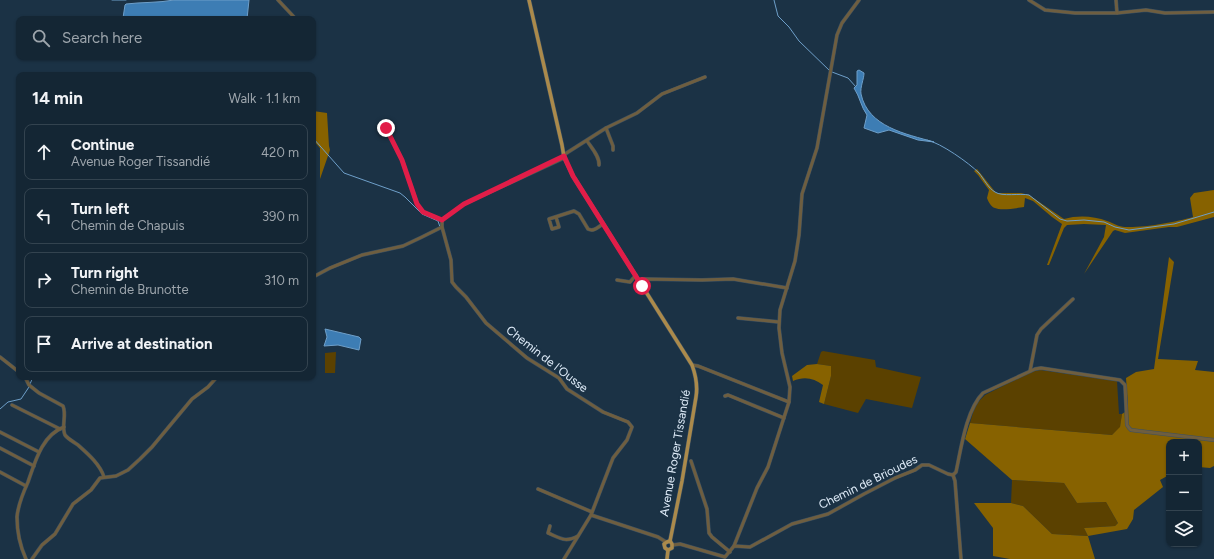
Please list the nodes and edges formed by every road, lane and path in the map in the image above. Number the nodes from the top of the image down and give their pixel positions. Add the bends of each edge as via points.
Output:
1 (278, 0) edge
2 (529, 0) edge
3 (859, 0) edge
4 (1029, 0) edge
5 (1116, 0) edge
6 (1214, 12) edge
7 (1117, 13) junction
8 (293, 16) edge
9 (704, 77) dead end
10 (386, 128) dead end
11 (606, 128) junction
12 (587, 141) junction
13 (613, 150) dead end
14 (564, 156) junction
15 (599, 165) dead end
16 (556, 217) dead end
17 (442, 220) junction
18 (603, 224) junction
19 (442, 227) junction
20 (316, 275) edge
21 (636, 275) junction
22 (617, 280) dead end
23 (639, 280) junction
24 (787, 288) junction
25 (1073, 298) dead end
26 (738, 318) dead end
27 (779, 322) junction
28 (0, 357) edge
29 (692, 365) junction
30 (16, 370) edge
31 (1030, 371) junction
32 (27, 380) edge
33 (214, 380) edge
34 (725, 396) dead end
35 (789, 402) junction
36 (12, 405) dead end
37 (784, 418) junction
38 (64, 427) junction
39 (60, 429) junction
40 (0, 432) edge
41 (1214, 440) edge
42 (0, 448) edge
43 (39, 452) junction
44 (691, 461) dead end
45 (34, 466) junction
46 (0, 472) edge
47 (953, 475) junction
48 (104, 477) junction
49 (26, 486) junction
50 (538, 489) dead end
51 (591, 514) junction
52 (550, 526) dead end
53 (578, 535) junction
54 (668, 542) junction
55 (673, 545) junction
56 (734, 546) junction
57 (668, 550) junction
58 (730, 552) junction
59 (725, 558) edge
60 (26, 559) edge
61 (32, 559) edge
62 (564, 559) edge
63 (667, 559) edge
64 (961, 559) edge

1 - 8 street
2 - 14 main road, Avenue Roger Tissandié
3 - 24 street via 839,28 817,148 802,194 795,261
4 - 7 street via 1045,10
5 - 7 street
6 - 7 street via 1165,13 1146,10
9 - 11 street via 662,94 637,113
10 - 17 street via 402,160 417,204 423,212
11 - 12 street
11 - 13 street
12 - 14 street
12 - 15 street
14 - 17 street via 464,204
14 - 18 main road, Avenue Roger Tissandié via 573,176
16 - 18 street via 574,211 591,231
17 - 19 street, Chemin de l'Ousse
18 - 21 main road, Avenue Roger Tissandié
19 - 20 street via 403,246 362,255
19 - 51 street, Chemin de l'Ousse via 451,260 452,282 486,323 527,358 559,378 567,389 603,412 628,422 632,427 627,440 613,458
21 - 22 street via 630,282
21 - 23 main road, Avenue Roger Tissandié
23 - 24 street via 734,279
23 - 29 main road, Avenue Roger Tissandié
24 - 27 street
25 - 31 street via 1041,329
26 - 27 street
27 - 35 street via 782,353 790,387
28 - 30 street
29 - 35 street
29 - 54 main road, Avenue Roger Tissandié via 697,390 682,481
31 - 41 street via 1041,368 1120,380 1125,385 1127,424 1131,430
31 - 47 street via 983,394 978,399 971,412 956,472
32 - 38 street via 29,385 40,394 63,406
33 - 48 street via 192,399 152,447 128,470 116,476
34 - 37 street
35 - 37 street
36 - 39 street
37 - 56 street via 768,467
38 - 39 street
38 - 48 street via 66,437 87,454
39 - 43 street
40 - 43 street
42 - 45 street
43 - 45 street
44 - 58 street via 706,509 709,533
45 - 49 street
46 - 49 street
47 - 56 street, Chemin de Brioudes via 929,465 922,465 828,514 792,524 750,547
47 - 64 street
48 - 61 street via 73,504 55,534 42,545
49 - 60 street via 19,505 17,521 18,535
50 - 51 street
51 - 53 street, Chemin de l'Ousse
51 - 54 street
52 - 53 street via 548,532 563,539
53 - 62 street, Chemin de l'Ousse
54 - 55 main road
54 - 57 main road via 664,547
55 - 57 main road
55 - 59 street via 680,544
56 - 58 street
57 - 63 main road
58 - 59 street

